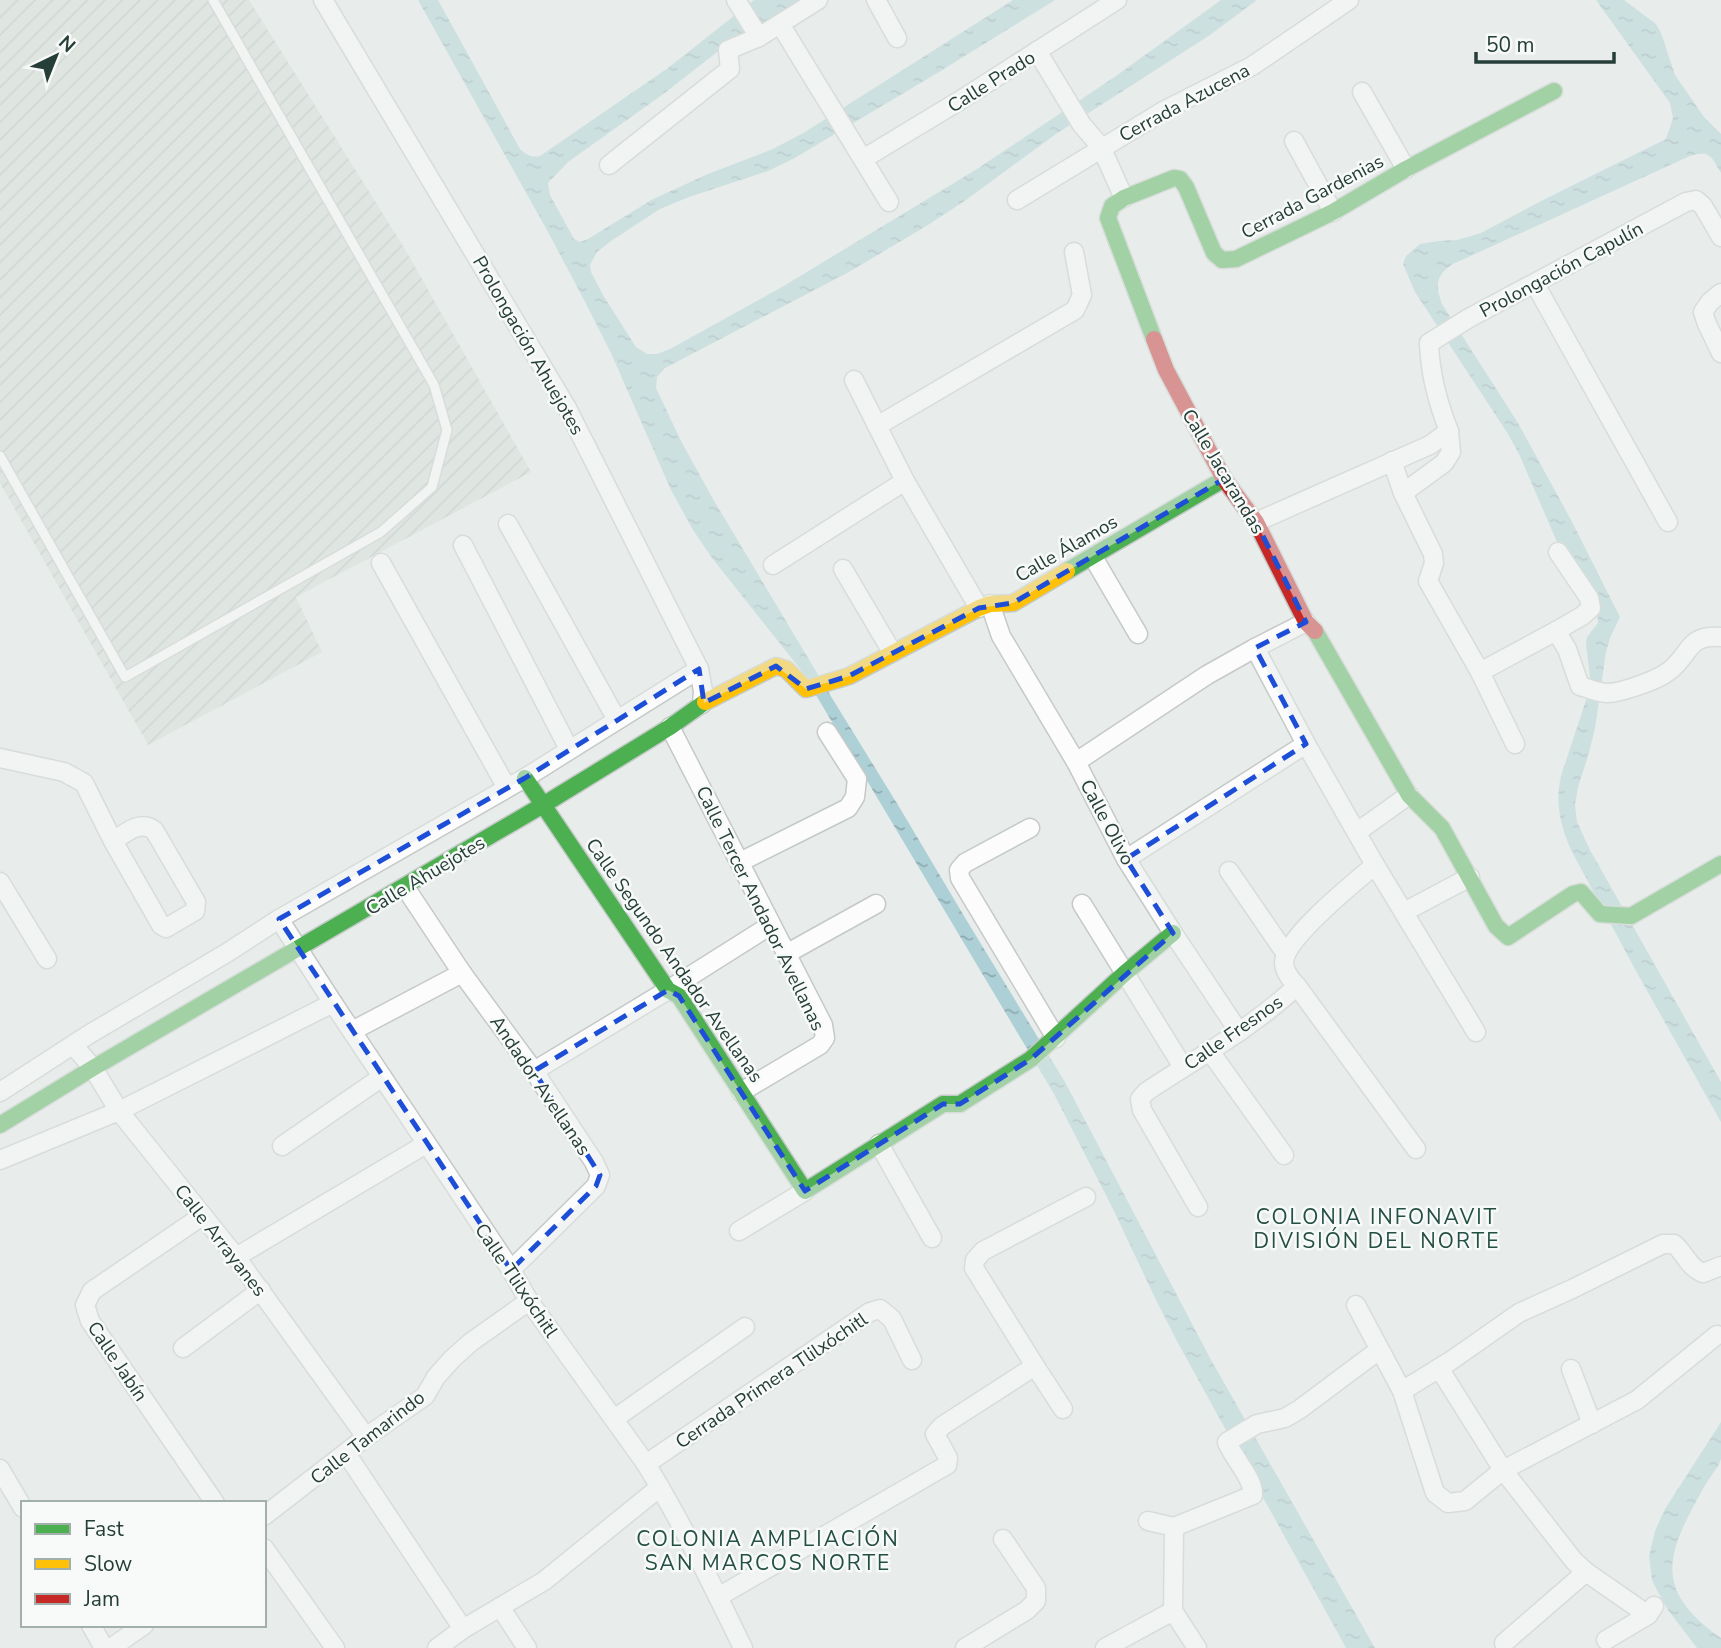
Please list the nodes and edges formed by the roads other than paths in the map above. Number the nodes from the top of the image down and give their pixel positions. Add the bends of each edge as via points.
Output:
1 (213, 0) edge
2 (323, 0) edge
3 (818, 0) edge
4 (876, 0) edge
5 (1117, 0) edge
6 (1349, 0) edge
7 (737, 1) edge
8 (780, 24) junction
9 (757, 34) junction
10 (897, 38) dead end
11 (1037, 51) junction
12 (1554, 91) dead end
13 (1362, 92) dead end
14 (1294, 141) dead end
15 (1101, 147) junction
16 (863, 159) junction
17 (609, 165) dead end
18 (1406, 169) junction
19 (1124, 198) junction
20 (1017, 200) dead end
21 (889, 202) dead end
22 (1333, 212) junction
23 (1721, 237) edge
24 (1074, 252) dead end
25 (1535, 284) junction
26 (1721, 293) edge
27 (1721, 353) edge
28 (854, 380) dead end
29 (877, 426) junction
30 (1449, 430) junction
31 (0, 456) edge
32 (1392, 461) junction
33 (1224, 479) junction
34 (905, 481) junction
35 (1403, 493) junction
36 (1256, 522) junction
37 (1668, 522) dead end
38 (508, 524) dead end
39 (463, 544) dead end
40 (1558, 552) dead end
41 (1093, 556) junction
42 (381, 563) dead end
43 (772, 565) dead end
44 (843, 569) dead end
45 (985, 606) junction
46 (1306, 622) junction
47 (1556, 631) junction
48 (1138, 634) dead end
49 (1721, 637) edge
50 (1255, 648) junction
51 (892, 652) junction
52 (699, 669) junction
53 (1480, 672) junction
54 (849, 676) joint
55 (702, 704) junction
56 (617, 720) junction
57 (670, 727) junction
58 (827, 732) dead end
59 (1306, 744) junction
60 (1515, 744) dead end
61 (569, 750) junction
62 (0, 758) edge
63 (1076, 762) junction
64 (524, 779) junction
65 (507, 788) junction
66 (1409, 795) junction
67 (543, 805) junction
68 (1030, 828) dead end
69 (1357, 832) junction
70 (113, 841) junction
71 (1126, 859) junction
72 (740, 862) junction
73 (1721, 864) edge
74 (1375, 865) junction
75 (1229, 871) dead end
76 (1470, 877) junction
77 (0, 883) edge
78 (405, 887) junction
79 (876, 904) dead end
80 (1082, 904) dead end
81 (1404, 912) junction
82 (279, 919) junction
83 (771, 925) junction
84 (1173, 933) junction
85 (298, 950) junction
86 (786, 954) junction
87 (1286, 954) junction
88 (47, 959) dead end
89 (1125, 972) junction
90 (462, 973) junction
91 (1297, 986) junction
92 (668, 990) junction
93 (332, 1003) junction
94 (352, 1031) junction
95 (1239, 1032) junction
96 (1476, 1032) dead end
97 (1053, 1040) junction
98 (73, 1045) junction
99 (1209, 1051) junction
100 (1183, 1067) junction
101 (93, 1068) junction
102 (534, 1071) junction
103 (382, 1077) junction
104 (0, 1092) edge
105 (741, 1092) junction
106 (119, 1111) junction
107 (0, 1125) edge
108 (426, 1144) junction
109 (879, 1144) junction
110 (282, 1146) dead end
111 (1416, 1149) dead end
112 (1284, 1155) dead end
113 (0, 1160) edge
114 (805, 1191) junction
115 (1086, 1197) dead end
116 (1198, 1206) dead end
117 (202, 1216) junction
118 (739, 1231) dead end
119 (932, 1238) dead end
120 (236, 1257) junction
121 (1721, 1266) edge
122 (511, 1270) junction
123 (261, 1290) junction
124 (529, 1301) junction
125 (1356, 1306) dead end
126 (745, 1326) dead end
127 (1717, 1335) dead end
128 (183, 1348) dead end
129 (1379, 1350) junction
130 (912, 1360) dead end
131 (1035, 1366) junction
132 (1439, 1368) junction
133 (1571, 1369) dead end
134 (1402, 1391) junction
135 (1063, 1409) dead end
136 (614, 1419) junction
137 (1592, 1424) junction
138 (366, 1437) junction
139 (346, 1453) junction
140 (646, 1464) junction
141 (0, 1469) edge
142 (1503, 1470) junction
143 (660, 1487) junction
144 (214, 1501) edge
145 (21, 1505) edge
146 (266, 1514) edge
147 (1148, 1521) dead end
148 (1174, 1527) junction
149 (1003, 1539) dead end
150 (266, 1551) edge
151 (1586, 1572) junction
152 (718, 1597) junction
153 (500, 1607) junction
154 (1173, 1611) junction
155 (92, 1627) edge
156 (141, 1627) edge
157 (463, 1629) junction
158 (1606, 1640) dead end
159 (1504, 1643) dead end
160 (104, 1648) edge
161 (111, 1648) edge
162 (335, 1648) edge
163 (437, 1648) edge
164 (527, 1648) edge
165 (743, 1648) edge
166 (965, 1648) edge
167 (1105, 1648) edge
168 (1197, 1648) edge

1 - 31 lane via 434,385 447,430 432,487 381,532 125,677
2 - 52 street, Prolongación Ahuejotes via 567,408
3 - 8 street
4 - 10 street
5 - 11 street, Calle Prado
6 - 15 street, Cerrada Azucena via 1252,66
7 - 9 street
8 - 9 street
8 - 16 street
9 - 17 street via 728,50 730,69
11 - 15 street via 1082,125
11 - 16 street, Calle Prado
12 - 18 street, Cerrada Gardenias
13 - 18 street
14 - 22 street
15 - 19 street
15 - 20 street, Cerrada Azucena
16 - 21 street
18 - 22 street, Cerrada Gardenias
19 - 22 street, Cerrada Gardenias via 1174,178 1180,180 1214,253 1222,260 1236,259
19 - 33 street, Calle Jacarandas via 1112,205 1108,218 1114,235 1166,370
23 - 25 street, Prolongación Capulín via 1703,206 1696,200 1686,202
24 - 29 street via 1082,295 1075,310
25 - 30 street, Prolongación Capulín via 1429,343 1438,402
25 - 37 street
26 - 27 street via 1703,313
28 - 29 street, Calle Olivo
29 - 34 street, Calle Olivo
30 - 32 street
30 - 35 street via 1451,452 1444,463
32 - 35 street
32 - 36 street
33 - 36 street, Calle Jacarandas
33 - 41 street, Calle Álamos
34 - 43 street
34 - 45 street, Calle Olivo
35 - 53 street via 1433,554 1429,581
36 - 46 street, Calle Jacarandas
38 - 56 street
39 - 61 street
40 - 47 street via 1591,608
41 - 45 street, Calle Álamos via 1013,603
41 - 48 street
42 - 65 street
44 - 51 street
45 - 51 street, Calle Álamos
45 - 63 street, Calle Olivo
46 - 50 street
46 - 66 street, Calle Jacarandas via 1318,634
47 - 49 street via 1580,686 1606,693 1669,672 1699,639
47 - 53 street
50 - 59 street
50 - 63 street
51 - 54 street, Calle Álamos
52 - 55 street, Prolongación Ahuejotes
52 - 56 street, Calle Ahuejotes
53 - 60 street
54 - 55 street, Calle Ahuejotes via 806,689 786,669 776,666
55 - 57 street, Calle Ahuejotes
56 - 61 street, Calle Ahuejotes
57 - 67 street, Calle Ahuejotes
57 - 72 street, Calle Tercer Andador Avellanas
58 - 72 street via 857,779 848,808
59 - 69 street
59 - 71 street
61 - 64 street, Calle Ahuejotes
62 - 70 street via 64,772 84,783
63 - 71 street, Calle Olivo
64 - 65 street, Calle Ahuejotes
64 - 67 street, Calle Segundo Andador Avellanas
65 - 82 street, Calle Ahuejotes
66 - 69 street
66 - 76 street, Calle Jacarandas via 1443,828
67 - 78 street, Calle Ahuejotes
67 - 92 street, Calle Segundo Andador Avellanas
68 - 97 street via 959,870
69 - 74 street
70 - 70 street via 163,927 195,911 196,902 154,830 139,825
71 - 84 street, Calle Olivo
72 - 83 street, Calle Tercer Andador Avellanas
73 - 76 street, Calle Jacarandas via 1631,916 1600,914 1581,892 1508,937 1496,926
74 - 81 street
74 - 87 street via 1315,918
75 - 87 street, Calle Fresnos
76 - 81 street
77 - 88 street
78 - 85 street, Calle Ahuejotes
78 - 90 street, Andador Avellanas
79 - 86 street
80 - 89 street
81 - 96 street
82 - 85 street, Calle Tlilxóchitl
82 - 98 street, Calle Ahuejotes
83 - 86 street, Calle Tercer Andador Avellanas
83 - 92 street
84 - 89 street
84 - 95 street, Calle Olivo
85 - 93 street, Calle Tlilxóchitl
85 - 101 street, Calle Ahuejotes
86 - 105 street, Calle Tercer Andador Avellanas via 825,1038
87 - 91 street, Calle Fresnos via 1284,964
89 - 97 street
89 - 100 street
90 - 94 street
90 - 102 street, Andador Avellanas
91 - 95 street, Calle Fresnos
91 - 111 street
92 - 102 street
92 - 105 street, Calle Segundo Andador Avellanas via 680,996
93 - 94 street, Calle Tlilxóchitl
93 - 106 street
94 - 103 street, Calle Tlilxóchitl
95 - 99 street, Calle Fresnos
97 - 109 street via 960,1104 943,1104
98 - 101 street, Calle Arrayanes
98 - 104 street, Calle Ahuejotes
99 - 100 street, Calle Fresnos
99 - 112 street
100 - 116 street, Calle Fresnos via 1140,1099
101 - 106 street, Calle Arrayanes
101 - 107 street, Calle Ahuejotes
102 - 122 street, Andador Avellanas via 600,1175 596,1186
103 - 108 street, Calle Tlilxóchitl
103 - 110 street
105 - 114 street, Calle Segundo Andador Avellanas
106 - 113 street
106 - 117 street, Calle Arrayanes
108 - 120 street
108 - 122 street, Calle Tlilxóchitl
109 - 114 street
109 - 119 street
114 - 118 street
115 - 131 street via 983,1251 975,1260 974,1268
117 - 120 street, Calle Arrayanes
117 - 144 street, Calle Jabín via 92,1292 85,1305 90,1321
120 - 123 street, Calle Arrayanes
121 - 132 street via 1703,1273 1694,1269 1674,1244 1663,1244 1520,1313
122 - 124 street, Calle Tlilxóchitl
123 - 128 street
123 - 138 street, Calle Arrayanes
124 - 136 street, Calle Tlilxóchitl
124 - 138 street, Calle Tamarindo via 452,1359 425,1396
125 - 129 street
126 - 136 street
127 - 137 street via 1637,1400
129 - 134 street
129 - 148 street via 1300,1409 1285,1418 1257,1424 1227,1442 1253,1487 1253,1495
130 - 140 street, Cerrada Primera Tlilxóchitl via 892,1319 880,1310 870,1312
131 - 135 street
131 - 152 street via 942,1426 935,1434 947,1465
132 - 134 street
132 - 142 street
133 - 137 street
134 - 142 street via 1435,1493 1448,1503 1465,1500
136 - 140 street, Calle Tlilxóchitl
137 - 142 street
138 - 139 street, Calle Tamarindo
139 - 146 street, Calle Tamarindo
139 - 157 street
140 - 143 street, Calle Tlilxóchitl
141 - 145 street
142 - 151 street
143 - 152 street, Calle Tlilxóchitl
143 - 153 street via 544,1581
147 - 148 street
148 - 154 street
149 - 166 street via 1036,1588 1036,1601
150 - 162 street
151 - 158 street via 1651,1610
151 - 159 street
152 - 165 street, Calle Tlilxóchitl
153 - 157 street
153 - 164 street
154 - 167 street
154 - 168 street
155 - 160 street
156 - 161 street
157 - 163 street

